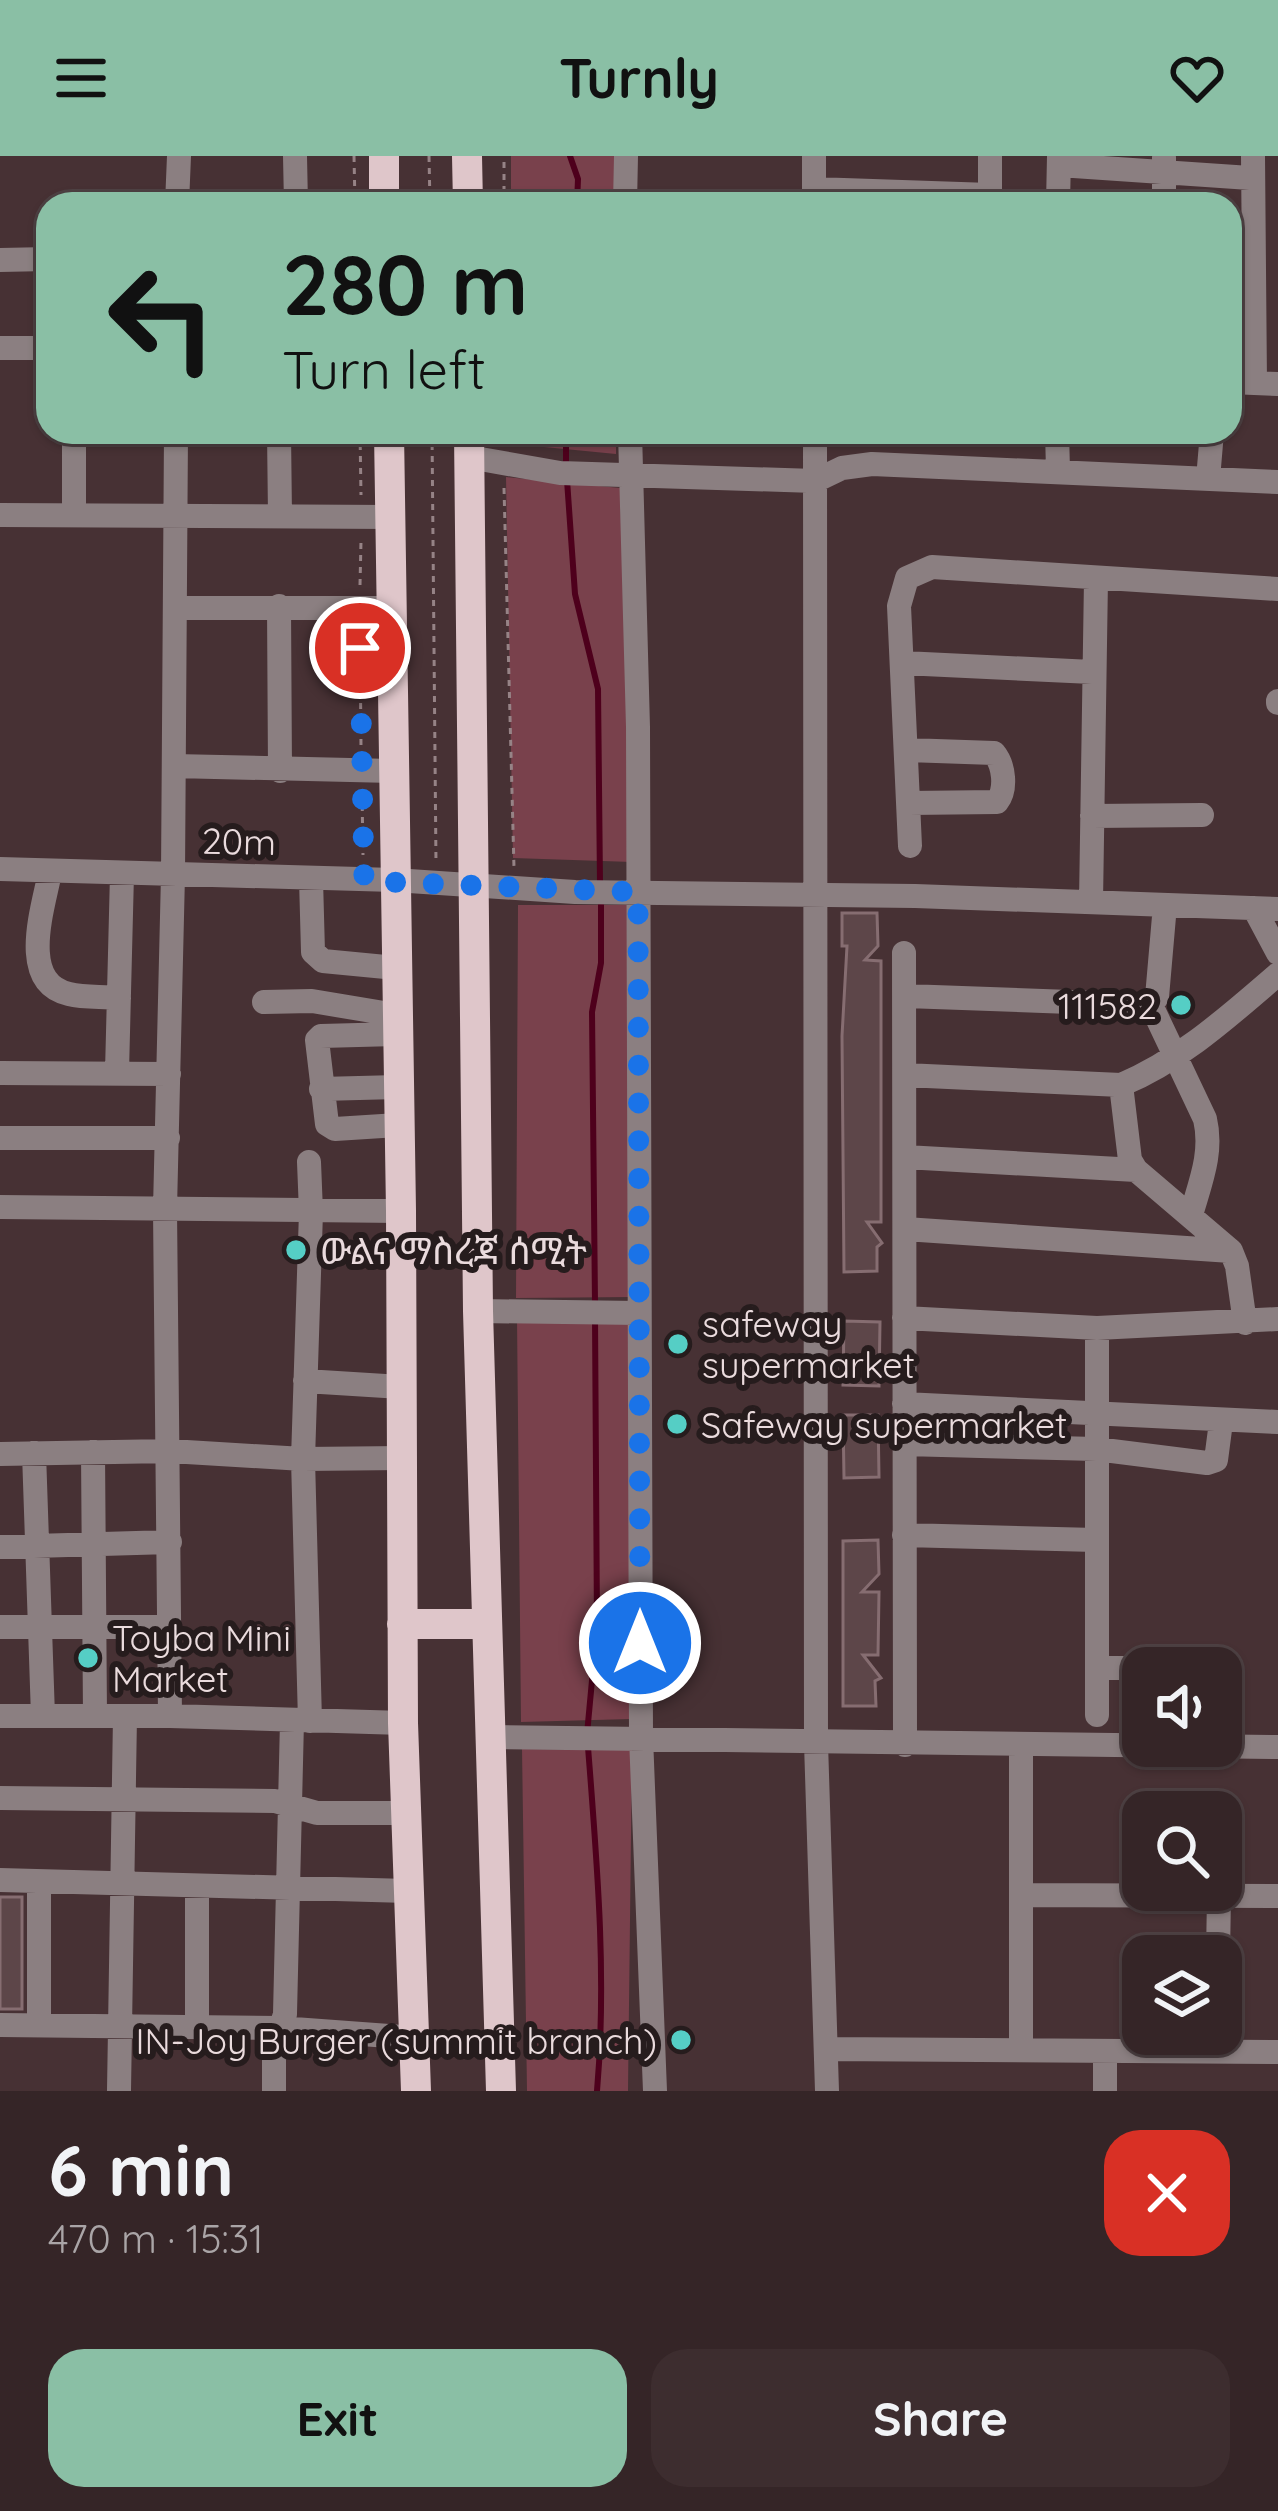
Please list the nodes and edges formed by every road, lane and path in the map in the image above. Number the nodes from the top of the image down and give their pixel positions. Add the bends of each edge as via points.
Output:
1 (179, 156) edge
2 (295, 156) edge
3 (354, 156) edge
4 (384, 156) edge
5 (429, 156) edge
6 (467, 156) edge
7 (504, 156) edge
8 (626, 156) edge
9 (814, 156) edge
10 (990, 156) edge
11 (1059, 161) edge
12 (1164, 164) edge
13 (1258, 164) edge
14 (178, 192) edge
15 (296, 192) edge
16 (356, 192) edge
17 (384, 192) edge
18 (430, 192) edge
19 (468, 192) edge
20 (504, 192) edge
21 (632, 192) edge
22 (814, 192) edge
23 (990, 192) edge
24 (1058, 192) edge
25 (36, 259) edge
26 (0, 260) edge
27 (1267, 306) edge
28 (0, 348) edge
29 (36, 348) edge
30 (1254, 383) edge
31 (74, 444) edge
32 (176, 444) edge
33 (279, 444) edge
34 (362, 444) edge
35 (387, 444) edge
36 (432, 444) edge
37 (504, 444) edge
38 (630, 444) edge
39 (814, 444) edge
40 (1057, 444) edge
41 (1211, 444) edge
42 (469, 445) edge
43 (504, 463) junction
44 (1058, 470) junction
45 (631, 474) junction
46 (1208, 479) junction
47 (815, 481) junction
48 (1278, 482) edge
49 (74, 514) junction
50 (177, 514) junction
51 (0, 515) edge
52 (280, 516) junction
53 (376, 517) junction
54 (1096, 579) junction
55 (1278, 590) edge
56 (279, 606) junction
57 (176, 608) junction
58 (360, 608) junction
59 (392, 608) junction
60 (902, 663) junction
61 (1093, 672) junction
62 (907, 750) junction
63 (174, 766) junction
64 (280, 771) junction
65 (361, 771) junction
66 (393, 771) junction
67 (909, 803) junction
68 (1202, 815) dead end
69 (1092, 816) junction
70 (910, 846) dead end
71 (0, 869) edge
72 (50, 872) junction
73 (122, 874) junction
74 (173, 875) junction
75 (311, 879) junction
76 (379, 881) junction
77 (436, 883) junction
78 (476, 885) junction
79 (515, 888) junction
80 (626, 892) junction
81 (817, 895) junction
82 (1091, 902) junction
83 (1165, 905) junction
84 (1266, 909) edge
85 (904, 953) dead end
86 (1278, 953) edge
87 (396, 968) junction
88 (1278, 974) edge
89 (906, 996) junction
90 (119, 998) junction
91 (264, 1002) dead end
92 (1150, 1005) junction
93 (396, 1025) junction
94 (1175, 1056) junction
95 (117, 1072) junction
96 (0, 1073) edge
97 (169, 1074) junction
98 (905, 1075) junction
99 (1121, 1085) junction
100 (398, 1087) junction
101 (321, 1089) junction
102 (398, 1125) junction
103 (0, 1138) edge
104 (168, 1138) junction
105 (905, 1157) junction
106 (309, 1162) dead end
107 (1136, 1170) junction
108 (0, 1207) edge
109 (165, 1209) junction
110 (400, 1211) junction
111 (311, 1212) junction
112 (1191, 1215) junction
113 (905, 1229) junction
114 (1231, 1251) junction
115 (478, 1311) junction
116 (639, 1313) junction
117 (904, 1318) junction
118 (1278, 1319) edge
119 (1245, 1323) junction
120 (1097, 1328) junction
121 (305, 1382) junction
122 (401, 1387) junction
123 (904, 1404) junction
124 (1098, 1411) junction
125 (1221, 1422) junction
126 (1278, 1422) edge
127 (904, 1444) junction
128 (1096, 1449) junction
129 (170, 1451) junction
130 (93, 1452) junction
131 (34, 1453) junction
132 (0, 1454) edge
133 (402, 1458) junction
134 (303, 1460) junction
135 (904, 1535) junction
136 (1096, 1540) junction
137 (170, 1542) junction
138 (94, 1544) junction
139 (37, 1546) junction
140 (0, 1547) edge
141 (402, 1624) junction
142 (486, 1624) junction
143 (0, 1627) edge
144 (40, 1627) junction
145 (94, 1627) junction
146 (170, 1627) junction
147 (1096, 1668) junction
148 (1122, 1668) edge
149 (1097, 1715) dead end
150 (0, 1716) edge
151 (43, 1716) junction
152 (95, 1716) junction
153 (125, 1716) junction
154 (170, 1716) junction
155 (301, 1721) junction
156 (403, 1723) junction
157 (488, 1737) junction
158 (641, 1737) junction
159 (816, 1743) junction
160 (905, 1745) junction
161 (1021, 1745) junction
162 (1278, 1747) edge
163 (0, 1798) edge
164 (124, 1800) junction
165 (291, 1806) junction
166 (406, 1813) junction
167 (0, 1880) edge
168 (39, 1882) junction
169 (122, 1885) junction
170 (197, 1888) junction
171 (288, 1891) junction
172 (408, 1892) junction
173 (1021, 1895) junction
174 (1122, 1895) edge
175 (1242, 1895) edge
176 (1278, 1896) edge
177 (40, 2024) junction
178 (119, 2024) junction
179 (0, 2025) edge
180 (197, 2026) junction
181 (280, 2028) junction
182 (416, 2038) junction
183 (1242, 2047) edge
184 (826, 2049) junction
185 (1022, 2050) junction
186 (1122, 2050) edge
187 (1105, 2051) junction
188 (1278, 2052) edge
189 (119, 2091) edge
190 (274, 2091) edge
191 (416, 2091) edge
192 (501, 2091) edge
193 (655, 2091) edge
194 (826, 2091) edge
195 (1105, 2091) edge

1 - 14 street
2 - 15 street
3 - 16 path
4 - 17 main road
5 - 18 path
6 - 19 main road
7 - 20 path
8 - 21 street
9 - 22 street
10 - 23 street
11 - 12 street
11 - 24 street
12 - 13 street
13 - 27 street
25 - 26 street
27 - 30 street
28 - 29 street
31 - 49 street
32 - 50 street
33 - 52 street
34 - 53 path
35 - 53 main road
36 - 77 path
37 - 43 path
38 - 45 street
39 - 47 street
40 - 44 street
41 - 46 street
42 - 43 street
42 - 78 main road
43 - 45 street
43 - 79 path
44 - 46 street
44 - 47 street via 872,464
45 - 47 street
45 - 80 street
46 - 48 street
47 - 81 street
49 - 50 street
49 - 51 street
50 - 52 street
50 - 57 street
52 - 53 street
53 - 58 path
53 - 59 main road
54 - 55 street
54 - 60 street via 932,567 907,578 899,606
54 - 61 street
56 - 57 street
56 - 58 street
56 - 64 street
57 - 63 street
58 - 59 street
58 - 65 path
59 - 66 main road
60 - 61 street
60 - 62 street
61 - 69 street
62 - 67 street
62 - 67 street via 994,753 1002,762 997,802
63 - 64 street
63 - 74 street
64 - 65 street
65 - 66 street
65 - 76 path
66 - 76 main road
67 - 70 street
68 - 69 street
69 - 82 street
71 - 72 street, 20m
72 - 73 street, 20m
72 - 90 street via 40,967 66,994
73 - 74 street, 20m
73 - 90 street
74 - 75 street, 20m
74 - 97 street
75 - 76 street, 20m
75 - 87 street via 313,952 323,961
76 - 77 street, 20m
76 - 87 main road
77 - 78 street, 20m
78 - 79 street, 20m
78 - 115 main road
79 - 80 street, 20m
80 - 81 street, 20m
80 - 116 street
81 - 82 street, 20m
81 - 159 street
82 - 83 street, 20m
83 - 84 street, 20m
83 - 92 street
84 - 86 street
85 - 89 street
87 - 93 main road
88 - 94 street
89 - 92 street
89 - 98 street
90 - 95 street
91 - 93 street via 312,1001
92 - 94 street
93 - 100 main road
93 - 101 street via 321,1036
94 - 99 street
94 - 112 street via 1209,1136
95 - 96 street
95 - 97 street
97 - 104 street
98 - 99 street
98 - 105 street
99 - 107 street
100 - 101 street
100 - 102 main road
101 - 102 street via 334,1129
102 - 110 main road
103 - 104 street
104 - 109 street
105 - 107 street
105 - 113 street
106 - 111 street
107 - 112 street
108 - 109 street
109 - 111 street
109 - 129 street
110 - 111 street
110 - 122 main road
111 - 121 street
112 - 114 street
113 - 114 street
113 - 117 street
114 - 119 street
115 - 116 street
115 - 142 main road
116 - 158 street
117 - 120 street
117 - 123 street
118 - 119 street
119 - 120 street
120 - 124 street
121 - 122 street
121 - 134 street
122 - 133 main road
123 - 124 street
123 - 127 street
124 - 125 street
124 - 128 street
125 - 126 street
125 - 128 street via 1219,1454 1207,1462
127 - 128 street
127 - 135 street
128 - 136 street
129 - 130 street
129 - 134 street
129 - 137 street
130 - 131 street
130 - 138 street
131 - 132 street
131 - 139 street
133 - 134 street
133 - 141 main road
134 - 155 street
135 - 136 street
135 - 160 street
136 - 147 street
137 - 138 street
137 - 146 street
138 - 139 street
138 - 145 street
139 - 140 street
139 - 144 street
141 - 142 main road
141 - 156 main road
142 - 157 main road
143 - 144 street
144 - 145 street
144 - 151 street
145 - 146 street
145 - 152 street
146 - 154 street
147 - 148 street
147 - 149 street
150 - 151 street
151 - 152 street
152 - 153 street
153 - 154 street
153 - 164 street
154 - 155 street
155 - 156 street
155 - 165 street
156 - 166 main road
157 - 158 street
157 - 192 main road
158 - 159 street
158 - 193 street
159 - 160 street
159 - 184 street
160 - 161 street
161 - 162 street
161 - 173 street
163 - 164 street
164 - 165 street
164 - 169 street
165 - 166 street
165 - 171 street
166 - 172 main road
167 - 168 street
168 - 169 street
168 - 177 street
169 - 170 street
169 - 178 street
170 - 171 street
170 - 180 street
171 - 172 street
171 - 181 street
172 - 182 main road
173 - 174 street
173 - 185 street
175 - 176 street
177 - 178 street
177 - 179 street
178 - 180 street
178 - 189 street
180 - 181 street
181 - 182 street
181 - 190 street
182 - 191 main road
183 - 188 street
184 - 185 street
184 - 194 street
185 - 187 street
186 - 187 street
187 - 195 street

